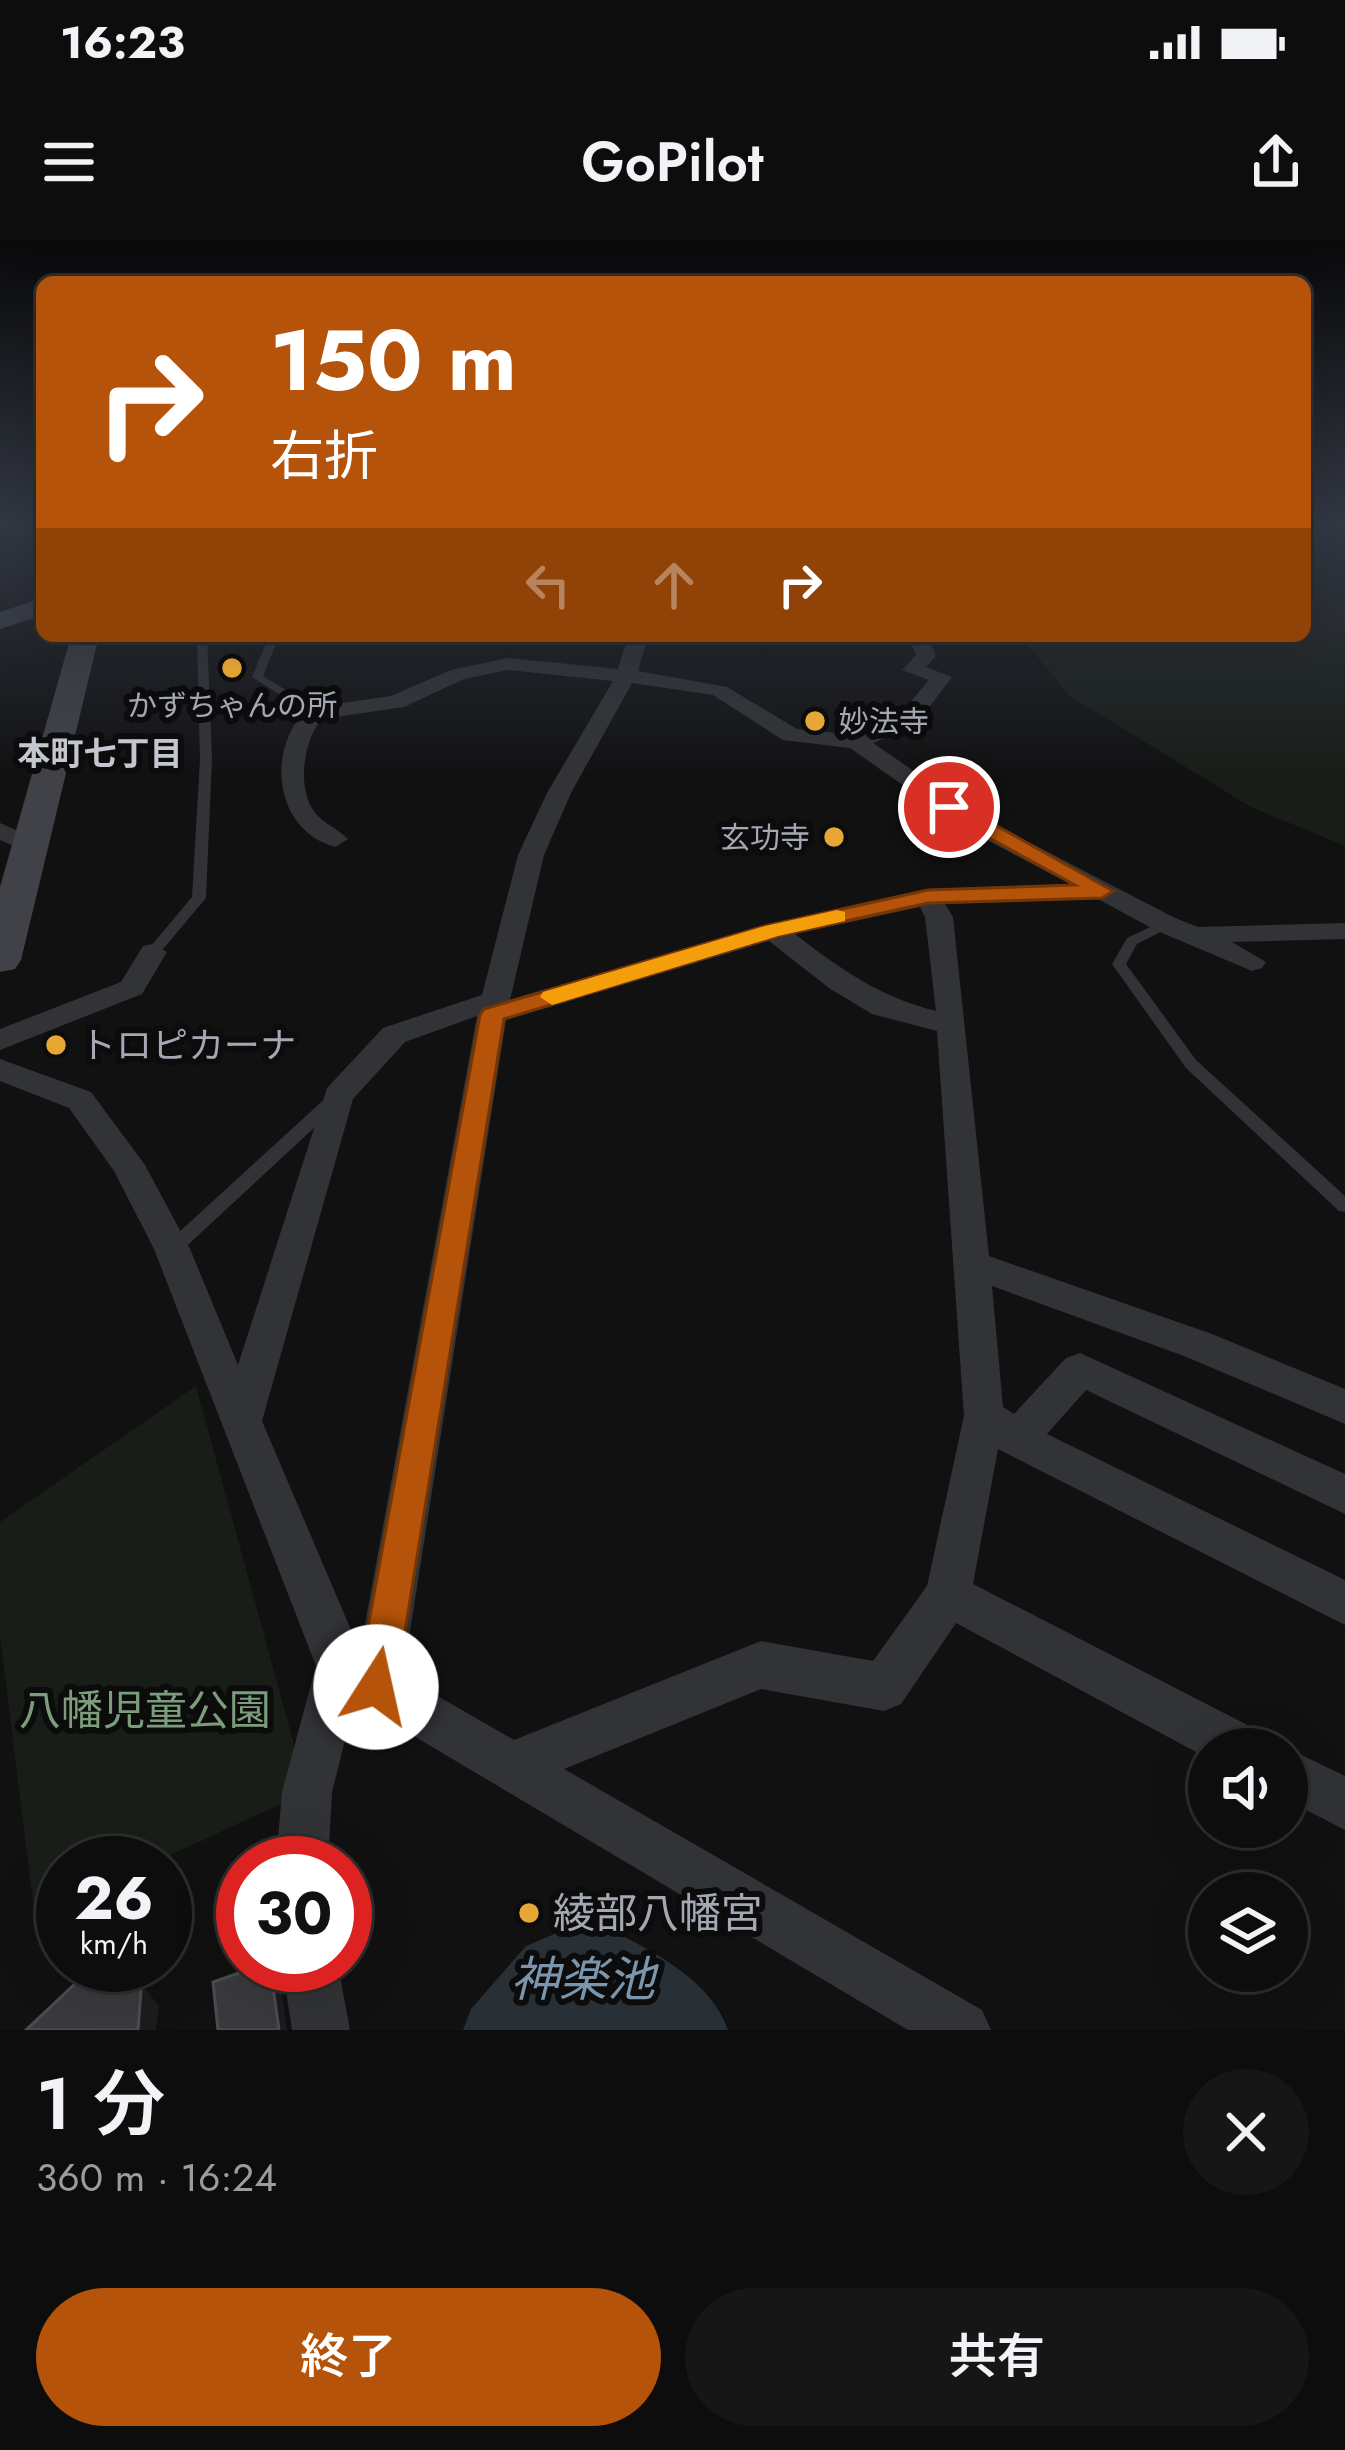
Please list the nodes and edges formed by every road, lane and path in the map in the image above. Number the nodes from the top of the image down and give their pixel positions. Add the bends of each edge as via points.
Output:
1 (83, 642) edge
2 (202, 642) edge
3 (272, 642) edge
4 (636, 642) edge
5 (920, 642) edge
6 (626, 676) junction
7 (316, 712) junction
8 (856, 742) junction
9 (16, 838) edge
10 (335, 839) dead end
11 (1102, 891) junction
12 (928, 897) junction
13 (1166, 924) junction
14 (773, 931) junction
15 (1345, 932) edge
16 (1195, 935) junction
17 (153, 952) joint
18 (0, 959) edge
19 (1252, 962) dead end
20 (494, 1007) junction
21 (952, 1025) junction
22 (0, 1040) edge
23 (0, 1069) edge
24 (338, 1096) junction
25 (1345, 1206) edge
26 (172, 1249) junction
27 (971, 1264) junction
28 (1345, 1407) edge
29 (240, 1425) junction
30 (1000, 1428) junction
31 (1345, 1495) edge
32 (948, 1595) junction
33 (1345, 1603) edge
34 (358, 1676) junction
35 (1201, 1728) edge
36 (511, 1766) junction
37 (1308, 1784) edge
38 (1345, 1804) edge
39 (304, 1836) edge
40 (315, 1992) edge
41 (321, 2030) edge
42 (962, 2030) edge

1 - 9 street
2 - 17 lane via 199,898
3 - 7 lane via 257,677
4 - 6 street
5 - 8 street via 926,656 911,670 942,676 906,722
6 - 7 street via 488,665 395,702
6 - 8 street via 720,691 791,735
6 - 20 street via 531,855
7 - 10 street via 305,721 290,777 296,803
8 - 11 street via 974,823
9 - 18 street
11 - 12 street
11 - 13 street
12 - 14 street
12 - 21 street via 939,917
13 - 16 street
13 - 25 lane via 1132,941 1119,964 1191,1064
14 - 20 street
14 - 21 street via 882,1006
15 - 16 street
16 - 19 street
17 - 22 street via 132,988
20 - 24 street via 394,1035
20 - 34 street
21 - 27 street
23 - 26 street via 80,1100 128,1165
24 - 26 lane
24 - 29 street
26 - 29 street
27 - 28 street
27 - 30 street
29 - 34 street
30 - 31 street via 1080,1369
30 - 32 street
30 - 33 street
32 - 35 street
32 - 36 street via 884,1687 761,1666
34 - 36 street
34 - 39 street via 308,1792
36 - 42 street
37 - 38 street
40 - 41 street

